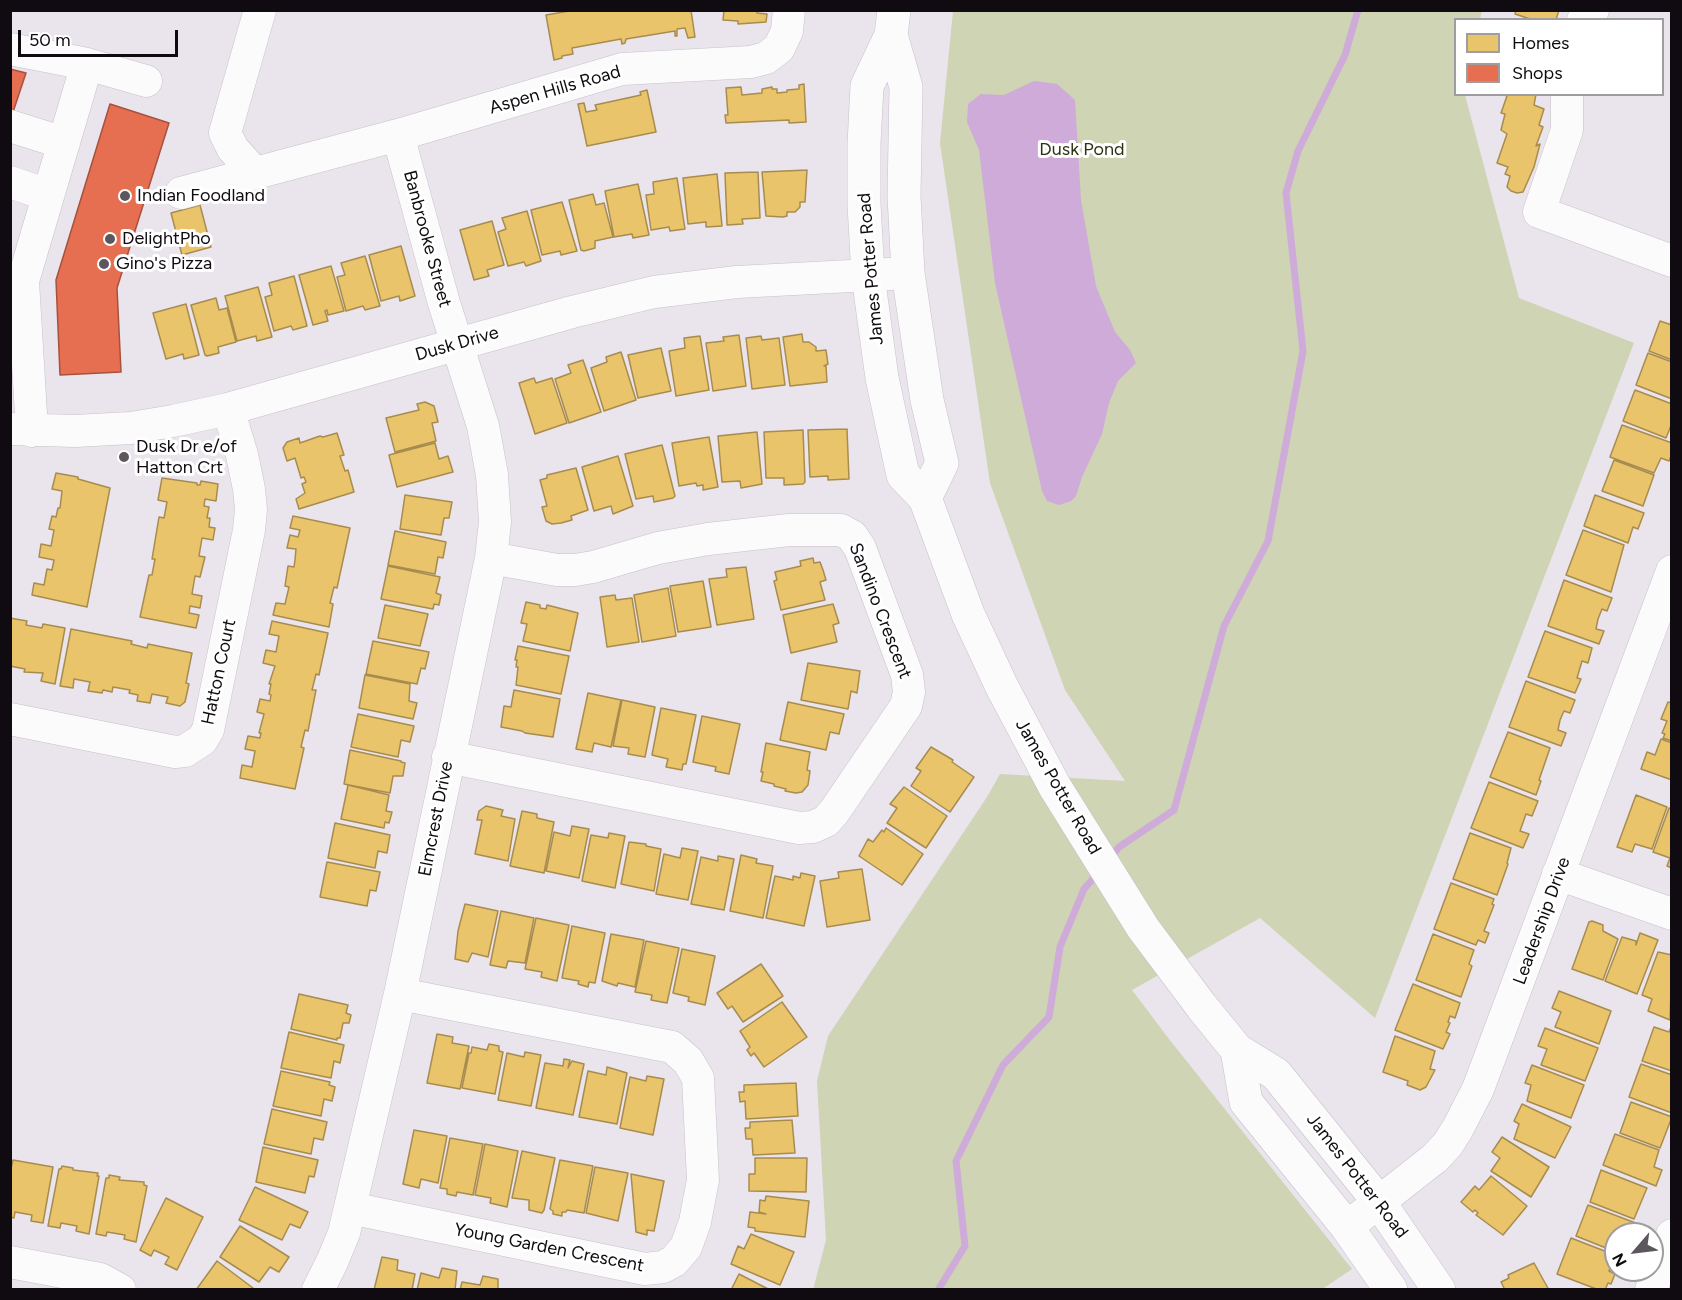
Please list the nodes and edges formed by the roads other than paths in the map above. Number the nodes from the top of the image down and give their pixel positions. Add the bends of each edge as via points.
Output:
1 (260, 10) edge
2 (789, 10) edge
3 (892, 23) edge
4 (10, 49) edge
5 (87, 64) junction
6 (146, 81) dead end
7 (1567, 96) edge
8 (10, 126) edge
9 (398, 135) junction
10 (64, 142) junction
11 (254, 172) junction
12 (10, 182) edge
13 (181, 193) dead end
14 (48, 195) junction
15 (1671, 261) edge
16 (908, 273) junction
17 (868, 276) junction
18 (457, 344) junction
19 (228, 409) junction
20 (21, 430) edge
21 (925, 498) junction
22 (491, 558) junction
23 (1671, 571) edge
24 (10, 719) edge
25 (448, 757) junction
26 (1558, 874) junction
27 (1671, 914) edge
28 (400, 994) junction
29 (1237, 1050) junction
30 (1379, 1202) junction
31 (350, 1208) junction
32 (1347, 1227) junction
33 (1671, 1235) edge
34 (10, 1262) edge
35 (120, 1290) edge
36 (318, 1290) edge
37 (1391, 1290) edge
38 (1439, 1290) edge
39 (1651, 1290) edge

1 - 11 street via 225,133 232,149
2 - 9 street, Aspen Hills Road via 788,31 779,48 766,58 622,69
3 - 16 main road, James Potter Road via 906,87 904,196
3 - 17 main road, James Potter Road via 867,86 864,204
4 - 5 street
5 - 6 street
5 - 10 street
7 - 15 street via 1567,130 1539,212
8 - 10 street
9 - 11 street, Aspen Hills Road
9 - 18 street, Banbrooke Street
10 - 14 street
11 - 13 street, Aspen Hills Road
12 - 14 street
14 - 20 street via 23,281
16 - 17 street, Dusk Drive
16 - 21 main road, James Potter Road via 927,400 942,463
17 - 18 street, Dusk Drive via 737,282 654,292
17 - 21 main road, James Potter Road via 882,378 903,475
18 - 19 street, Dusk Drive
18 - 22 street, Elmcrest Drive via 490,457 495,508
19 - 20 street, Dusk Drive via 131,428
19 - 24 street, Hatton Court via 242,455 251,509 208,730 202,740 185,751 175,752
21 - 29 main road, James Potter Road via 968,614 1055,787 1130,908
22 - 25 street, Elmcrest Drive
22 - 25 street, Sandino Crescent via 575,570 708,539 789,530 842,530 860,548 907,675 906,706 834,812 813,827 799,828
23 - 26 street, Leadership Drive
25 - 28 street, Elmcrest Drive
26 - 27 street
26 - 30 street, Leadership Drive via 1482,1079 1458,1128 1435,1158
28 - 31 street, Elmcrest Drive
28 - 31 street, Young Garden Crescent via 672,1047 688,1061 698,1078 702,1180 695,1222 687,1247 674,1261 645,1269
29 - 30 main road, James Potter Road via 1276,1074
29 - 32 main road, James Potter Road via 1246,1102
30 - 32 street, Leadership Drive
30 - 38 main road, James Potter Road
31 - 36 street, Elmcrest Drive via 344,1233
32 - 37 main road, James Potter Road
33 - 39 street
34 - 35 street via 100,1279

